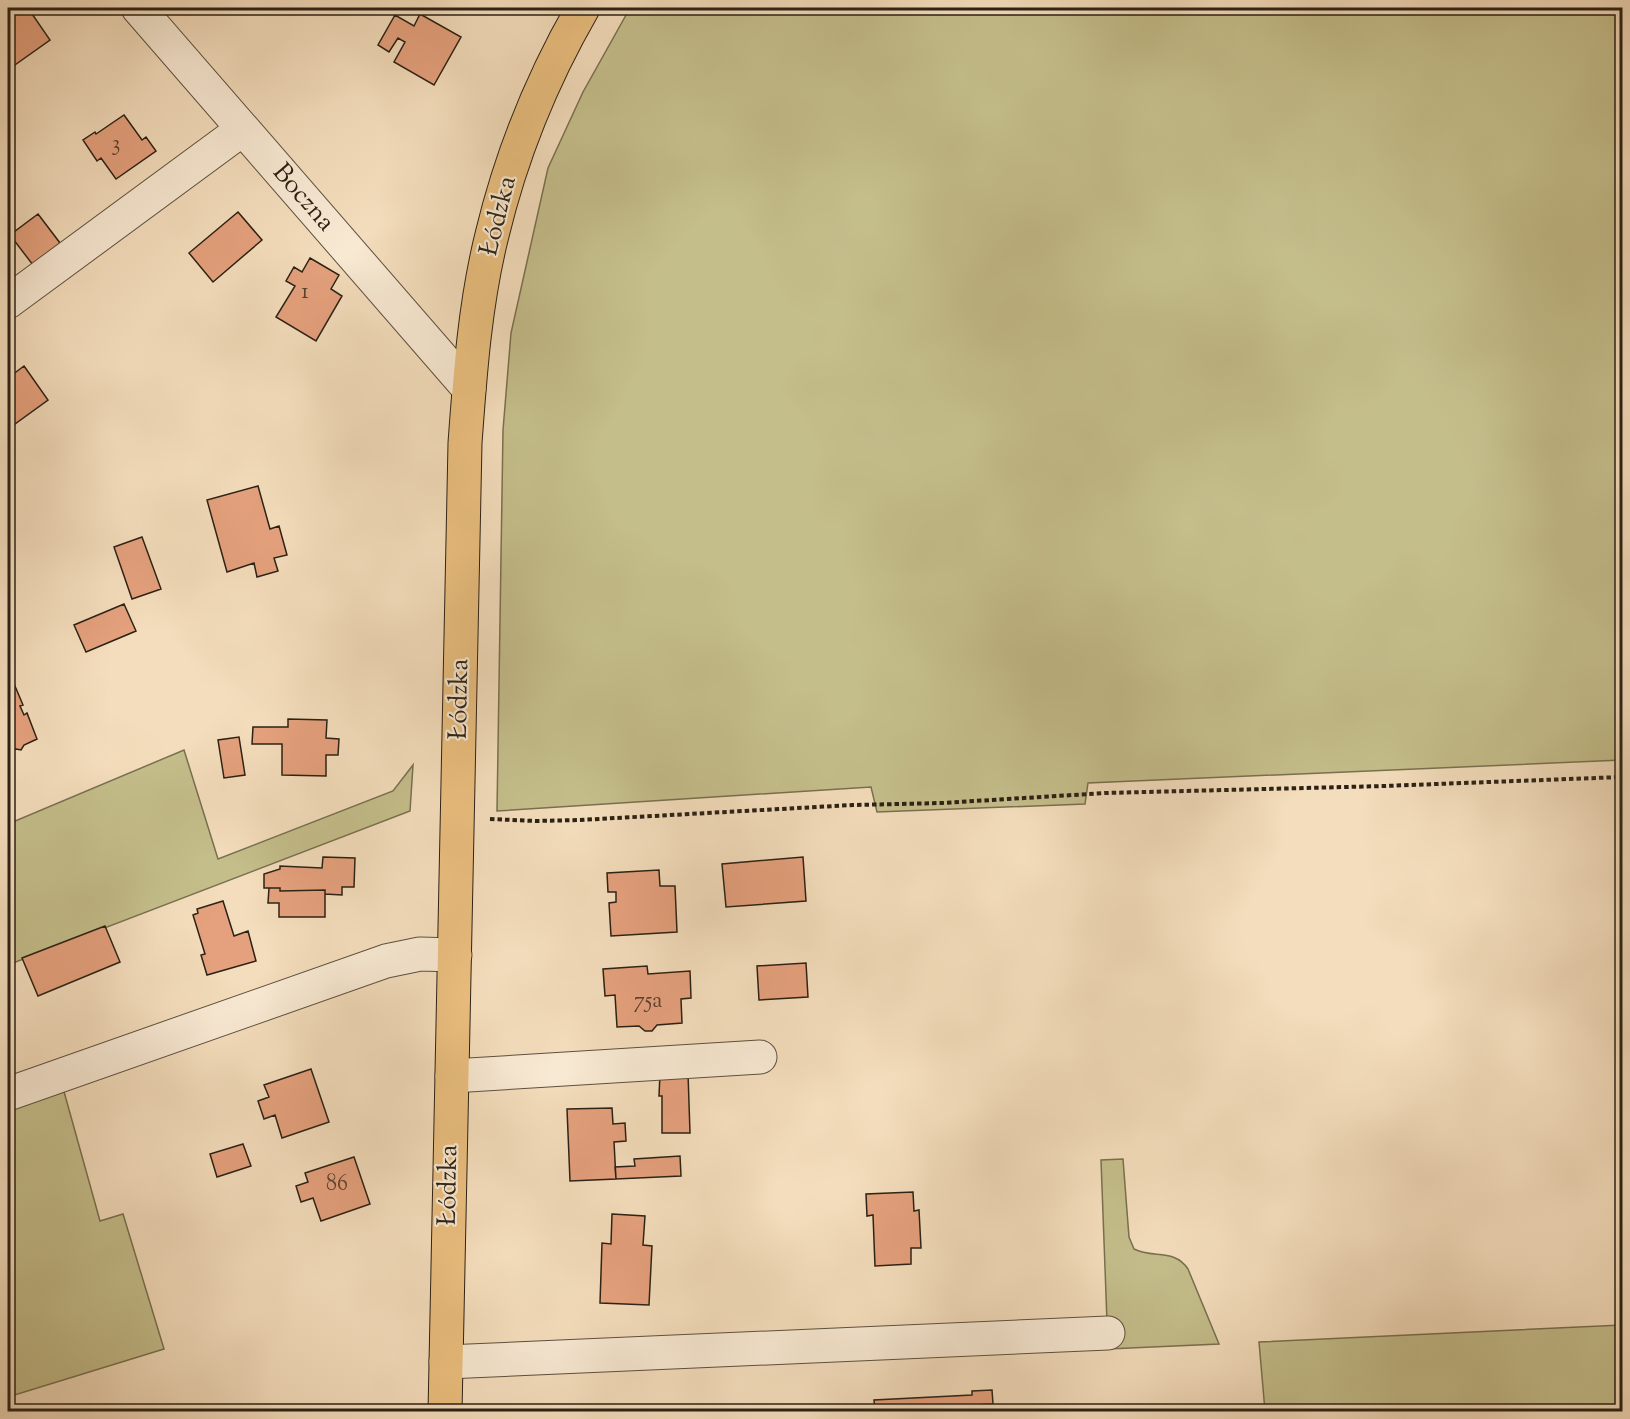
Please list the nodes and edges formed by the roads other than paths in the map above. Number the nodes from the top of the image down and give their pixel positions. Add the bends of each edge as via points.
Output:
1 (138, 8) edge
2 (583, 8) edge
3 (243, 129) junction
4 (8, 302) edge
5 (469, 389) junction
6 (455, 955) junction
7 (760, 1057) dead end
8 (452, 1076) junction
9 (8, 1094) edge
10 (1108, 1333) dead end
11 (446, 1362) junction
12 (445, 1412) edge

1 - 3 street, Boczna
2 - 5 main road, Łódzka via 536,102 510,170 491,237
3 - 4 street
3 - 5 street, Boczna
5 - 6 main road, Łódzka
6 - 8 main road, Łódzka
6 - 9 street via 420,954 386,961
7 - 8 street
8 - 11 main road, Łódzka
10 - 11 street
11 - 12 main road, Łódzka

